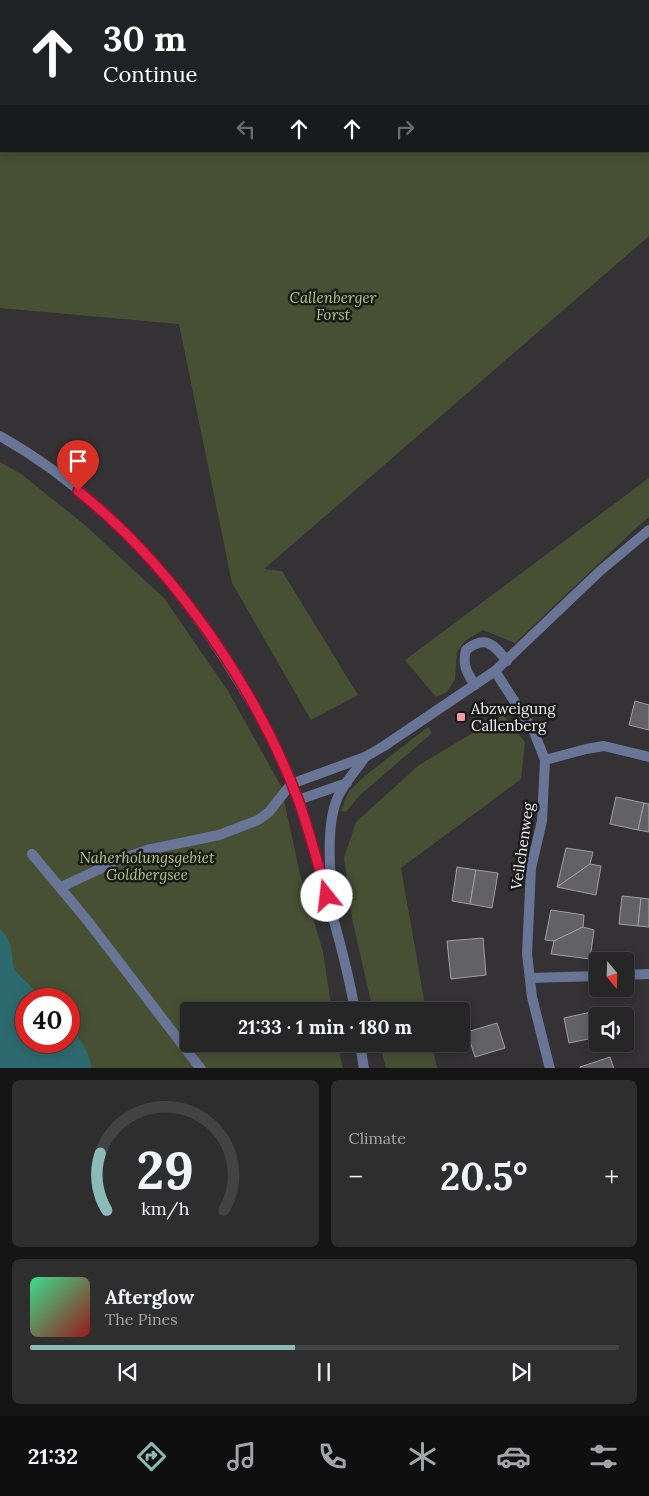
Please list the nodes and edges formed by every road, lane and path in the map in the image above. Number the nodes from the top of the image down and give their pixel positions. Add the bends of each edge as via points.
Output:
1 (0, 436) edge
2 (649, 530) edge
3 (507, 661) junction
4 (495, 671) junction
5 (475, 685) junction
6 (365, 757) junction
7 (649, 757) edge
8 (545, 760) junction
9 (346, 783) junction
10 (292, 784) junction
11 (298, 800) junction
12 (32, 854) dead end
13 (61, 887) junction
14 (332, 915) junction
15 (649, 974) edge
16 (634, 975) edge
17 (589, 976) edge
18 (530, 978) junction
19 (353, 1002) edge
20 (361, 1052) edge
21 (201, 1068) edge
22 (364, 1068) edge
23 (550, 1068) edge

1 - 10 street via 54,471 91,501 155,565 197,618 229,666 269,733
2 - 3 street via 600,571
3 - 4 street
3 - 5 street via 490,643 483,642 466,650 464,664
4 - 5 street
4 - 8 street, Veilchenweg via 534,732
5 - 6 street
6 - 9 street
6 - 10 street
7 - 8 street via 604,746
8 - 18 street, Veilchenweg via 542,821 530,876 527,954
9 - 11 street
9 - 14 street via 337,799 330,830
10 - 11 street
10 - 13 street via 269,812 258,820 219,835 147,850
11 - 14 street
12 - 13 street
13 - 21 street
14 - 19 street
15 - 16 street
17 - 18 street
18 - 23 street, Veilchenweg
20 - 22 street

